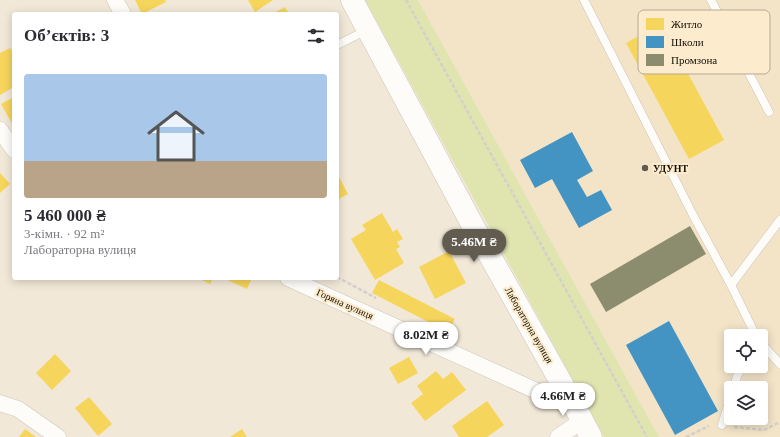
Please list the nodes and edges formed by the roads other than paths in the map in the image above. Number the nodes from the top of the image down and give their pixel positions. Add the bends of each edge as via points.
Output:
1 (116, 0) edge
2 (352, 0) edge
3 (584, 0) edge
4 (711, 0) edge
5 (716, 10) edge
6 (122, 12) edge
7 (368, 29) junction
8 (339, 44) edge
9 (749, 74) edge
10 (769, 112) dead end
11 (0, 130) edge
12 (12, 147) edge
13 (780, 220) edge
14 (292, 280) edge
15 (731, 285) junction
16 (753, 329) edge
17 (768, 351) edge
18 (780, 364) edge
19 (0, 403) edge
20 (724, 419) edge
21 (583, 422) edge
22 (722, 425) dead end
23 (58, 437) edge
24 (558, 437) edge

1 - 6 street
2 - 7 main road, Лабораторна вулиця
3 - 15 lane
4 - 5 lane
7 - 8 lane
7 - 21 main road, Лабораторна вулиця via 472,224
9 - 10 lane
11 - 12 street
13 - 15 lane
14 - 21 street, Горяна вулиця
15 - 16 lane
17 - 18 lane
19 - 23 street via 18,409
20 - 22 lane
21 - 24 street

